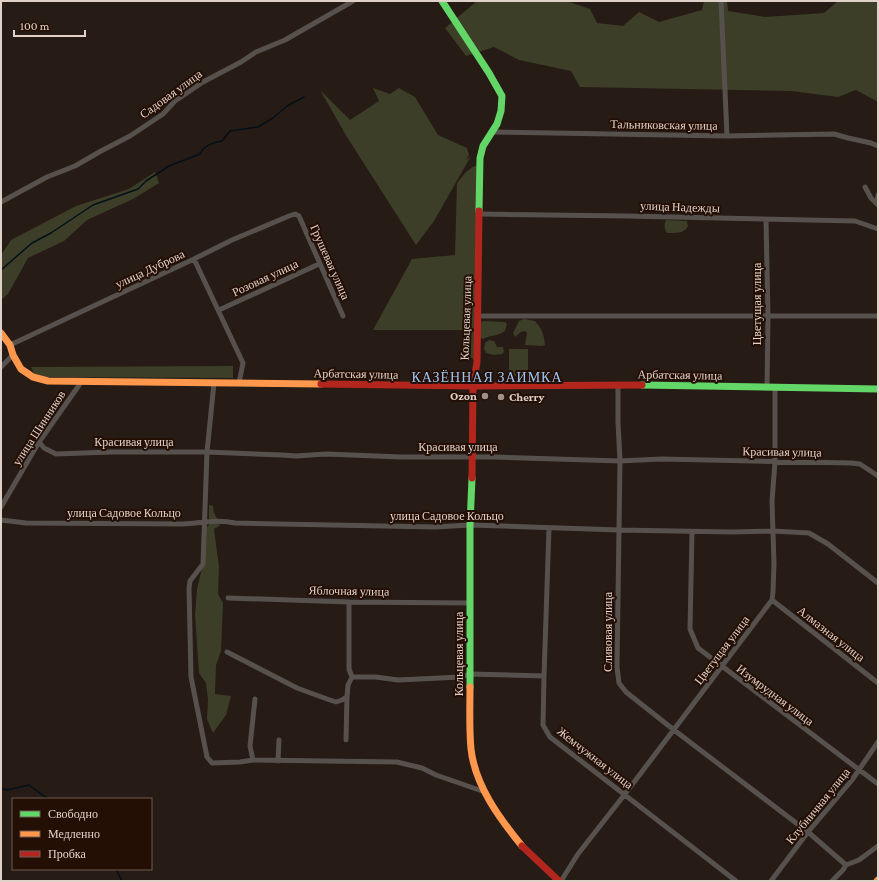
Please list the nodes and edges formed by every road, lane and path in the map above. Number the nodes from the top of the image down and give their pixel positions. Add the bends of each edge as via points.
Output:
1 (352, 1) edge
2 (442, 1) edge
3 (721, 1) edge
4 (492, 132) junction
5 (727, 136) junction
6 (878, 146) edge
7 (865, 187) dead end
8 (878, 195) edge
9 (1, 202) edge
10 (878, 204) edge
11 (480, 214) junction
12 (299, 216) joint
13 (766, 220) junction
14 (878, 229) edge
15 (194, 259) junction
16 (319, 264) junction
17 (219, 310) junction
18 (343, 316) dead end
19 (478, 316) junction
20 (768, 316) junction
21 (878, 316) edge
22 (1, 333) edge
23 (10, 345) junction
24 (13, 354) junction
25 (1, 368) edge
26 (82, 381) junction
27 (214, 383) junction
28 (239, 383) junction
29 (618, 385) junction
30 (473, 386) junction
31 (767, 388) junction
32 (775, 388) junction
33 (878, 389) edge
34 (39, 442) junction
35 (207, 452) junction
36 (473, 457) junction
37 (620, 460) junction
38 (775, 462) junction
39 (878, 476) edge
40 (1, 507) edge
41 (1, 520) edge
42 (205, 521) junction
43 (470, 525) junction
44 (549, 528) junction
45 (619, 530) junction
46 (692, 532) junction
47 (773, 532) junction
48 (878, 583) edge
49 (228, 598) dead end
50 (772, 600) junction
51 (349, 602) junction
52 (470, 603) junction
53 (227, 652) dead end
54 (722, 667) junction
55 (470, 674) junction
56 (544, 676) junction
57 (352, 677) junction
58 (878, 684) edge
59 (347, 697) junction
60 (255, 699) dead end
61 (674, 730) junction
62 (279, 740) dead end
63 (346, 740) dead end
64 (878, 742) edge
65 (253, 760) junction
66 (278, 761) junction
67 (859, 770) junction
68 (878, 784) edge
69 (485, 792) junction
70 (625, 794) junction
71 (808, 832) junction
72 (878, 846) edge
73 (846, 865) junction
74 (560, 881) edge
75 (736, 881) edge
76 (771, 881) edge
77 (832, 881) edge

1 - 9 street, Садовая улица via 285,40 256,52 202,82 175,101 163,114 130,136
2 - 4 street, Кольцевая улица via 502,96 501,111
3 - 5 street
4 - 5 street, Тальниковская улица
4 - 11 street, Кольцевая улица via 483,146 480,158
5 - 6 street, Тальниковская улица via 834,134
7 - 10 street
8 - 10 street
11 - 13 street, улица Надежды
11 - 19 street, Кольцевая улица
12 - 15 street, улица Дуброва via 289,216
12 - 16 street, Грушевая улица
13 - 14 street, улица Надежды via 855,221
13 - 20 street, Цветущая улица
15 - 17 street
15 - 23 street, улица Дуброва
16 - 17 street, Розовая улица
16 - 18 street, Грушевая улица
17 - 28 street via 243,362
19 - 20 street
19 - 30 street, Кольцевая улица via 477,362
20 - 21 street
20 - 31 street, Цветущая улица
22 - 23 street, Арбатская улица
23 - 24 street, Арбатская улица
24 - 25 street
24 - 26 street, Арбатская улица via 22,369 33,377 48,381
26 - 27 street, Арбатская улица
26 - 34 street, улица Шинников
27 - 28 street, Арбатская улица
27 - 35 street
28 - 30 street, Арбатская улица
29 - 30 street, Арбатская улица
29 - 31 street, Арбатская улица
29 - 37 street, Сливовая улица
30 - 36 street, Кольцевая улица
31 - 32 street, Арбатская улица
32 - 33 street, Арбатская улица
32 - 38 street
34 - 35 street, Красивая улица via 44,448 56,454
34 - 40 street, улица Шинников
35 - 36 street, Красивая улица via 296,456 326,454
35 - 42 street
36 - 37 street, Красивая улица
36 - 43 street, Кольцевая улица
37 - 38 street, Красивая улица
37 - 45 street, Сливовая улица
38 - 39 street, Красивая улица via 860,464
38 - 47 street
41 - 42 street, улица Садовое Кольцо via 26,523 175,524
42 - 43 street, улица Садовое Кольцо via 401,526
42 - 65 street via 203,564 190,581 189,588 191,677 199,723 207,757 212,763
43 - 44 street, улица Садовое Кольцо
43 - 52 street, Кольцевая улица
44 - 45 street, улица Садовое Кольцо
44 - 56 street, Жемчужная улица
45 - 46 street, улица Садовое Кольцо
45 - 61 street, Сливовая улица via 619,683 626,692
46 - 47 street, улица Садовое Кольцо
46 - 54 street, Изумрудная улица via 690,629 698,648
47 - 48 street, улица Садовое Кольцо via 809,533 828,544
47 - 50 street
49 - 51 street, Яблочная улица
50 - 54 street, Цветущая улица
50 - 58 street, Алмазная улица
51 - 52 street, Яблочная улица
51 - 57 street via 349,669
52 - 55 street, Кольцевая улица
53 - 59 street via 298,688 327,699 336,702
54 - 61 street, Цветущая улица
54 - 67 street, Изумрудная улица
55 - 56 street
55 - 57 street via 461,677 398,680
55 - 69 street, Кольцевая улица via 471,749 476,771
56 - 70 street, Жемчужная улица via 546,732
57 - 59 street
59 - 63 street
60 - 65 street via 250,746
61 - 70 street, Цветущая улица
61 - 71 street, Сливовая улица
62 - 66 street
64 - 67 street, Клубничная улица
65 - 66 street
66 - 69 street via 402,763
67 - 68 street, Изумрудная улица
67 - 71 street, Клубничная улица
69 - 74 street, Кольцевая улица via 492,806 521,845
70 - 74 street, Цветущая улица
70 - 75 street, Жемчужная улица
71 - 73 street, Сливовая улица
71 - 76 street, Клубничная улица
72 - 73 street via 859,860
73 - 77 street

